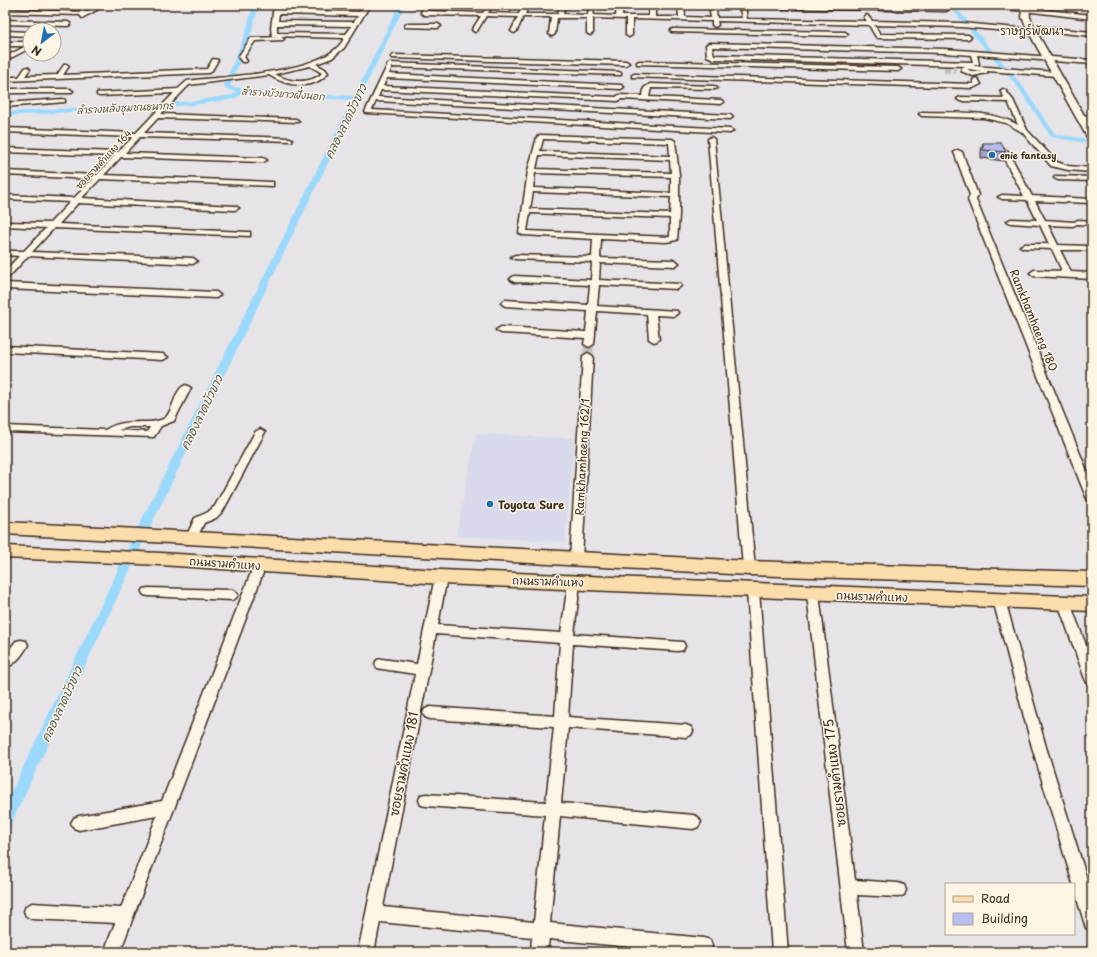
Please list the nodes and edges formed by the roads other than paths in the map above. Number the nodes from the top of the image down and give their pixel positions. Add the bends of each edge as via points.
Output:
1 (103, 5) edge
2 (277, 5) edge
3 (367, 5) edge
4 (427, 5) edge
5 (490, 5) edge
6 (526, 5) edge
7 (562, 5) edge
8 (592, 5) edge
9 (620, 5) edge
10 (652, 5) edge
11 (681, 5) edge
12 (712, 5) edge
13 (742, 5) edge
14 (989, 5) edge
15 (774, 6) edge
16 (861, 7) edge
17 (1025, 7) edge
18 (946, 9) dead end
19 (5, 11) edge
20 (278, 12) junction
21 (88, 14) junction
22 (362, 14) junction
23 (443, 14) junction
24 (933, 14) junction
25 (485, 15) junction
26 (522, 16) junction
27 (901, 16) junction
28 (557, 17) junction
29 (590, 17) junction
30 (619, 17) junction
31 (1092, 17) edge
32 (630, 18) junction
33 (652, 18) junction
34 (670, 19) junction
35 (682, 19) junction
36 (714, 20) junction
37 (745, 20) junction
38 (776, 21) junction
39 (5, 22) edge
40 (838, 22) junction
41 (275, 23) junction
42 (870, 23) junction
43 (68, 24) junction
44 (356, 24) junction
45 (917, 24) junction
46 (941, 24) junction
47 (407, 26) dead end
48 (62, 27) edge
49 (475, 30) dead end
50 (1031, 30) junction
51 (514, 31) dead end
52 (717, 32) junction
53 (5, 33) edge
54 (590, 33) dead end
55 (22, 34) edge
56 (552, 34) dead end
57 (780, 34) junction
58 (845, 34) junction
59 (1092, 34) edge
60 (629, 35) dead end
61 (283, 36) junction
62 (348, 36) junction
63 (926, 37) junction
64 (968, 37) dead end
65 (848, 40) dead end
66 (5, 44) edge
67 (22, 45) edge
68 (22, 49) edge
69 (973, 53) junction
70 (394, 56) dead end
71 (7, 57) edge
72 (1048, 59) junction
73 (215, 60) dead end
74 (244, 61) dead end
75 (1092, 62) edge
76 (312, 64) junction
77 (66, 66) dead end
78 (979, 68) junction
79 (27, 69) dead end
80 (905, 69) dead end
81 (956, 71) tunnel mouth
82 (964, 71) junction
83 (269, 73) junction
84 (619, 74) junction
85 (1056, 74) junction
86 (384, 76) junction
87 (974, 76) junction
88 (60, 77) junction
89 (5, 79) edge
90 (20, 79) junction
91 (621, 86) junction
92 (379, 88) junction
93 (714, 88) dead end
94 (180, 90) junction
95 (5, 91) edge
96 (70, 91) dead end
97 (1003, 91) dead end
98 (100, 94) dead end
99 (618, 98) junction
100 (646, 98) junction
101 (374, 99) junction
102 (960, 99) dead end
103 (1010, 100) junction
104 (62, 101) dead end
105 (721, 102) dead end
106 (5, 105) edge
107 (615, 112) junction
108 (922, 114) dead end
109 (157, 116) junction
110 (730, 117) dead end
111 (1081, 117) junction
112 (1092, 118) edge
113 (296, 121) dead end
114 (612, 125) junction
115 (5, 130) edge
116 (730, 131) dead end
117 (1024, 131) junction
118 (139, 134) junction
119 (1092, 137) edge
120 (711, 139) dead end
121 (290, 140) dead end
122 (5, 150) edge
123 (1004, 151) edge
124 (958, 152) dead end
125 (537, 153) junction
126 (120, 154) junction
127 (673, 158) junction
128 (263, 160) dead end
129 (1092, 170) edge
130 (532, 171) junction
131 (5, 173) edge
132 (675, 175) junction
133 (98, 177) junction
134 (1058, 178) dead end
135 (1092, 179) edge
136 (270, 184) dead end
137 (530, 190) junction
138 (675, 195) junction
139 (5, 197) edge
140 (1002, 197) dead end
141 (1030, 198) junction
142 (77, 200) junction
143 (1092, 201) edge
144 (235, 208) dead end
145 (526, 211) junction
146 (675, 216) junction
147 (1011, 221) dead end
148 (1043, 223) junction
149 (1092, 223) edge
150 (5, 224) edge
151 (52, 226) junction
152 (247, 234) dead end
153 (597, 237) junction
154 (1024, 246) dead end
155 (1054, 247) junction
156 (1086, 248) dead end
157 (5, 253) edge
158 (26, 254) junction
159 (515, 257) dead end
160 (595, 260) junction
161 (193, 261) dead end
162 (675, 263) dead end
163 (1034, 273) dead end
164 (1068, 274) junction
165 (5, 276) edge
166 (1092, 276) edge
167 (514, 279) dead end
168 (595, 282) junction
169 (5, 286) edge
170 (676, 286) dead end
171 (216, 295) dead end
172 (505, 303) dead end
173 (591, 308) junction
174 (651, 312) junction
175 (674, 313) dead end
176 (501, 330) dead end
177 (654, 339) dead end
178 (5, 349) edge
179 (588, 356) tunnel mouth
180 (163, 357) dead end
181 (186, 388) dead end
182 (5, 429) edge
183 (260, 432) dead end
184 (1092, 497) edge
185 (5, 528) edge
186 (182, 539) junction
187 (5, 552) edge
188 (568, 559) junction
189 (604, 560) junction
190 (260, 565) junction
191 (749, 568) junction
192 (441, 577) junction
193 (1092, 579) edge
194 (566, 582) junction
195 (607, 584) junction
196 (753, 591) junction
197 (148, 592) dead end
198 (813, 594) junction
199 (232, 595) dead end
200 (999, 600) junction
201 (1064, 603) junction
202 (1092, 604) edge
203 (430, 629) junction
204 (567, 640) junction
205 (21, 645) dead end
206 (678, 646) dead end
207 (5, 663) edge
208 (382, 664) dead end
209 (422, 670) junction
210 (1092, 679) edge
211 (430, 713) dead end
212 (561, 723) junction
213 (686, 731) dead end
214 (426, 800) dead end
215 (168, 806) junction
216 (553, 809) junction
217 (693, 822) dead end
218 (78, 823) dead end
219 (848, 887) junction
220 (898, 890) dead end
221 (32, 911) dead end
222 (373, 914) junction
223 (126, 916) junction
224 (1092, 922) edge
225 (540, 929) junction
226 (704, 946) dead end
227 (112, 952) edge
228 (366, 952) edge
229 (539, 952) edge
230 (780, 952) edge
231 (856, 952) edge

1 - 21 street
2 - 20 street
3 - 22 street, ซอยรามคำแหง 164
4 - 23 street via 424,13
5 - 25 street
6 - 26 street
7 - 28 street
8 - 29 street
9 - 30 street
10 - 33 street
11 - 35 street
12 - 36 street
13 - 37 street
14 - 17 street
15 - 16 street
15 - 38 street
16 - 27 street
16 - 42 street
17 - 31 street
17 - 50 street
18 - 24 street
19 - 21 street
20 - 22 street
20 - 41 street
21 - 43 street
22 - 44 street, ซอยรามคำแหง 164
23 - 25 street via 455,12
23 - 47 street via 438,28
24 - 27 street
24 - 46 street
25 - 26 street
25 - 49 street
26 - 28 street
26 - 51 street
27 - 42 street
27 - 45 street
28 - 29 street
28 - 56 street
29 - 30 street
29 - 54 street
30 - 32 street
32 - 33 street
32 - 60 street
33 - 34 street
34 - 35 street
34 - 52 street via 672,33
35 - 36 street
36 - 37 street
36 - 52 street
37 - 38 street
38 - 40 street
38 - 57 street
39 - 43 street
40 - 42 street
40 - 58 street
41 - 44 street
41 - 61 street via 274,35
42 - 63 street via 878,36
43 - 48 street
44 - 62 street, ซอยรามคำแหง 164
45 - 46 street
45 - 63 street
46 - 50 street
50 - 59 street
50 - 72 street
52 - 57 street
53 - 55 street
57 - 58 street
58 - 65 street
61 - 62 street
61 - 74 street via 253,39 241,57
62 - 76 street, ซอยรามคำแหง 164 via 336,53
63 - 64 street
66 - 67 street
68 - 71 street
69 - 69 street via 945,51 710,45 710,56 714,57 976,64
69 - 72 street
70 - 80 street via 630,65 639,63
72 - 75 street
72 - 85 street
73 - 88 street via 210,71 136,71
76 - 83 street, ซอยรามคำแหง 164
76 - 83 street via 323,70 323,77 304,82 290,82
77 - 88 street
78 - 82 street via 964,68
78 - 85 street
78 - 87 street via 985,72
79 - 90 street
81 - 82 street
82 - 87 street
83 - 94 street, ซอยรามคำแหง 164 via 187,83
84 - 86 street via 390,65
84 - 87 street via 627,73 631,77 973,86 978,84
84 - 91 street via 617,76 623,79
85 - 111 street
86 - 91 street
86 - 92 street
88 - 90 street
89 - 90 street
91 - 99 street
92 - 99 street
92 - 101 street
93 - 100 street via 650,86 647,88
94 - 98 street
94 - 109 street, ซอยรามคำแหง 164
95 - 96 street
97 - 103 street
99 - 100 street
99 - 107 street
100 - 105 street
101 - 107 street
101 - 114 street via 368,112
102 - 103 street
103 - 117 street
104 - 106 street
107 - 110 street
107 - 114 street
108 - 117 street via 992,118 1008,122
109 - 113 street
109 - 118 street, ซอยรามคำแหง 164
111 - 112 street
111 - 119 street
114 - 116 street
115 - 118 street
117 - 129 street via 1054,164
118 - 121 street
118 - 126 street, ซอยรามคำแหง 164
120 - 191 street
122 - 126 street
123 - 141 street
124 - 184 street, Ramkhamhaeng 180 via 974,195 972,200
125 - 127 street
125 - 127 street via 540,137 672,141
125 - 130 street
126 - 128 street
126 - 133 street, ซอยรามคำแหง 164
127 - 132 street
130 - 132 street
130 - 137 street
131 - 133 street
132 - 138 street
133 - 136 street
133 - 142 street, ซอยรามคำแหง 164
134 - 135 street
137 - 138 street
137 - 145 street
138 - 146 street
139 - 142 street
140 - 141 street
141 - 143 street
141 - 148 street
142 - 144 street
142 - 151 street, ซอยรามคำแหง 164
145 - 146 street
145 - 153 street via 523,234
146 - 153 street via 674,238 671,240
147 - 148 street
148 - 149 street
148 - 155 street
150 - 151 street
151 - 152 street
151 - 158 street, ซอยรามคำแหง 164
153 - 160 street
154 - 155 street
155 - 156 street
155 - 164 street
157 - 158 street
158 - 161 street
158 - 165 street, ซอยรามคำแหง 164
159 - 160 street
160 - 162 street
160 - 168 street
163 - 164 street
164 - 166 street
167 - 168 street
168 - 170 street
168 - 173 street
169 - 171 street
172 - 173 street
173 - 174 street
173 - 176 street via 589,340
174 - 175 street
174 - 177 street
178 - 180 street
179 - 188 street, Ramkhamhaeng 162/1
181 - 182 street via 170,419 157,424 150,435
183 - 186 street via 219,508 212,515 199,521
185 - 186 main road, ถนนรามคำแหง
186 - 188 main road, ถนนรามคำแหง
187 - 190 main road, ถนนรามคำแหง
188 - 189 main road, ถนนรามคำแหง
188 - 194 main road
189 - 191 main road, ถนนรามคำแหง
189 - 195 main road via 596,568 597,575
190 - 192 main road, ถนนรามคำแหง
190 - 215 street
191 - 193 main road, ถนนรามคำแหง
192 - 194 main road, ถนนรามคำแหง
192 - 203 street, ซอยรามคำแหง 181
194 - 195 main road, ถนนรามคำแหง
194 - 204 street
195 - 196 main road, ถนนรามคำแหง
196 - 198 main road, ถนนรามคำแหง
196 - 230 street
197 - 199 street
198 - 200 main road, ถนนรามคำแหง
198 - 219 street, ซอยรามคำแหง 175
200 - 201 main road, ถนนรามคำแหง
200 - 224 street via 1039,747
201 - 202 main road, ถนนรามคำแหง
201 - 210 street
203 - 204 street
203 - 209 street, ซอยรามคำแหง 181
204 - 206 street
204 - 212 street
205 - 207 street
208 - 209 street
209 - 222 street, ซอยรามคำแหง 181
211 - 212 street
212 - 213 street
212 - 216 street
214 - 216 street
215 - 218 street
215 - 223 street
216 - 217 street
216 - 225 street
219 - 220 street
219 - 231 street, ซอยรามคำแหง 175
221 - 223 street
222 - 225 street
222 - 228 street, ซอยรามคำแหง 181
223 - 227 street
225 - 226 street
225 - 229 street

